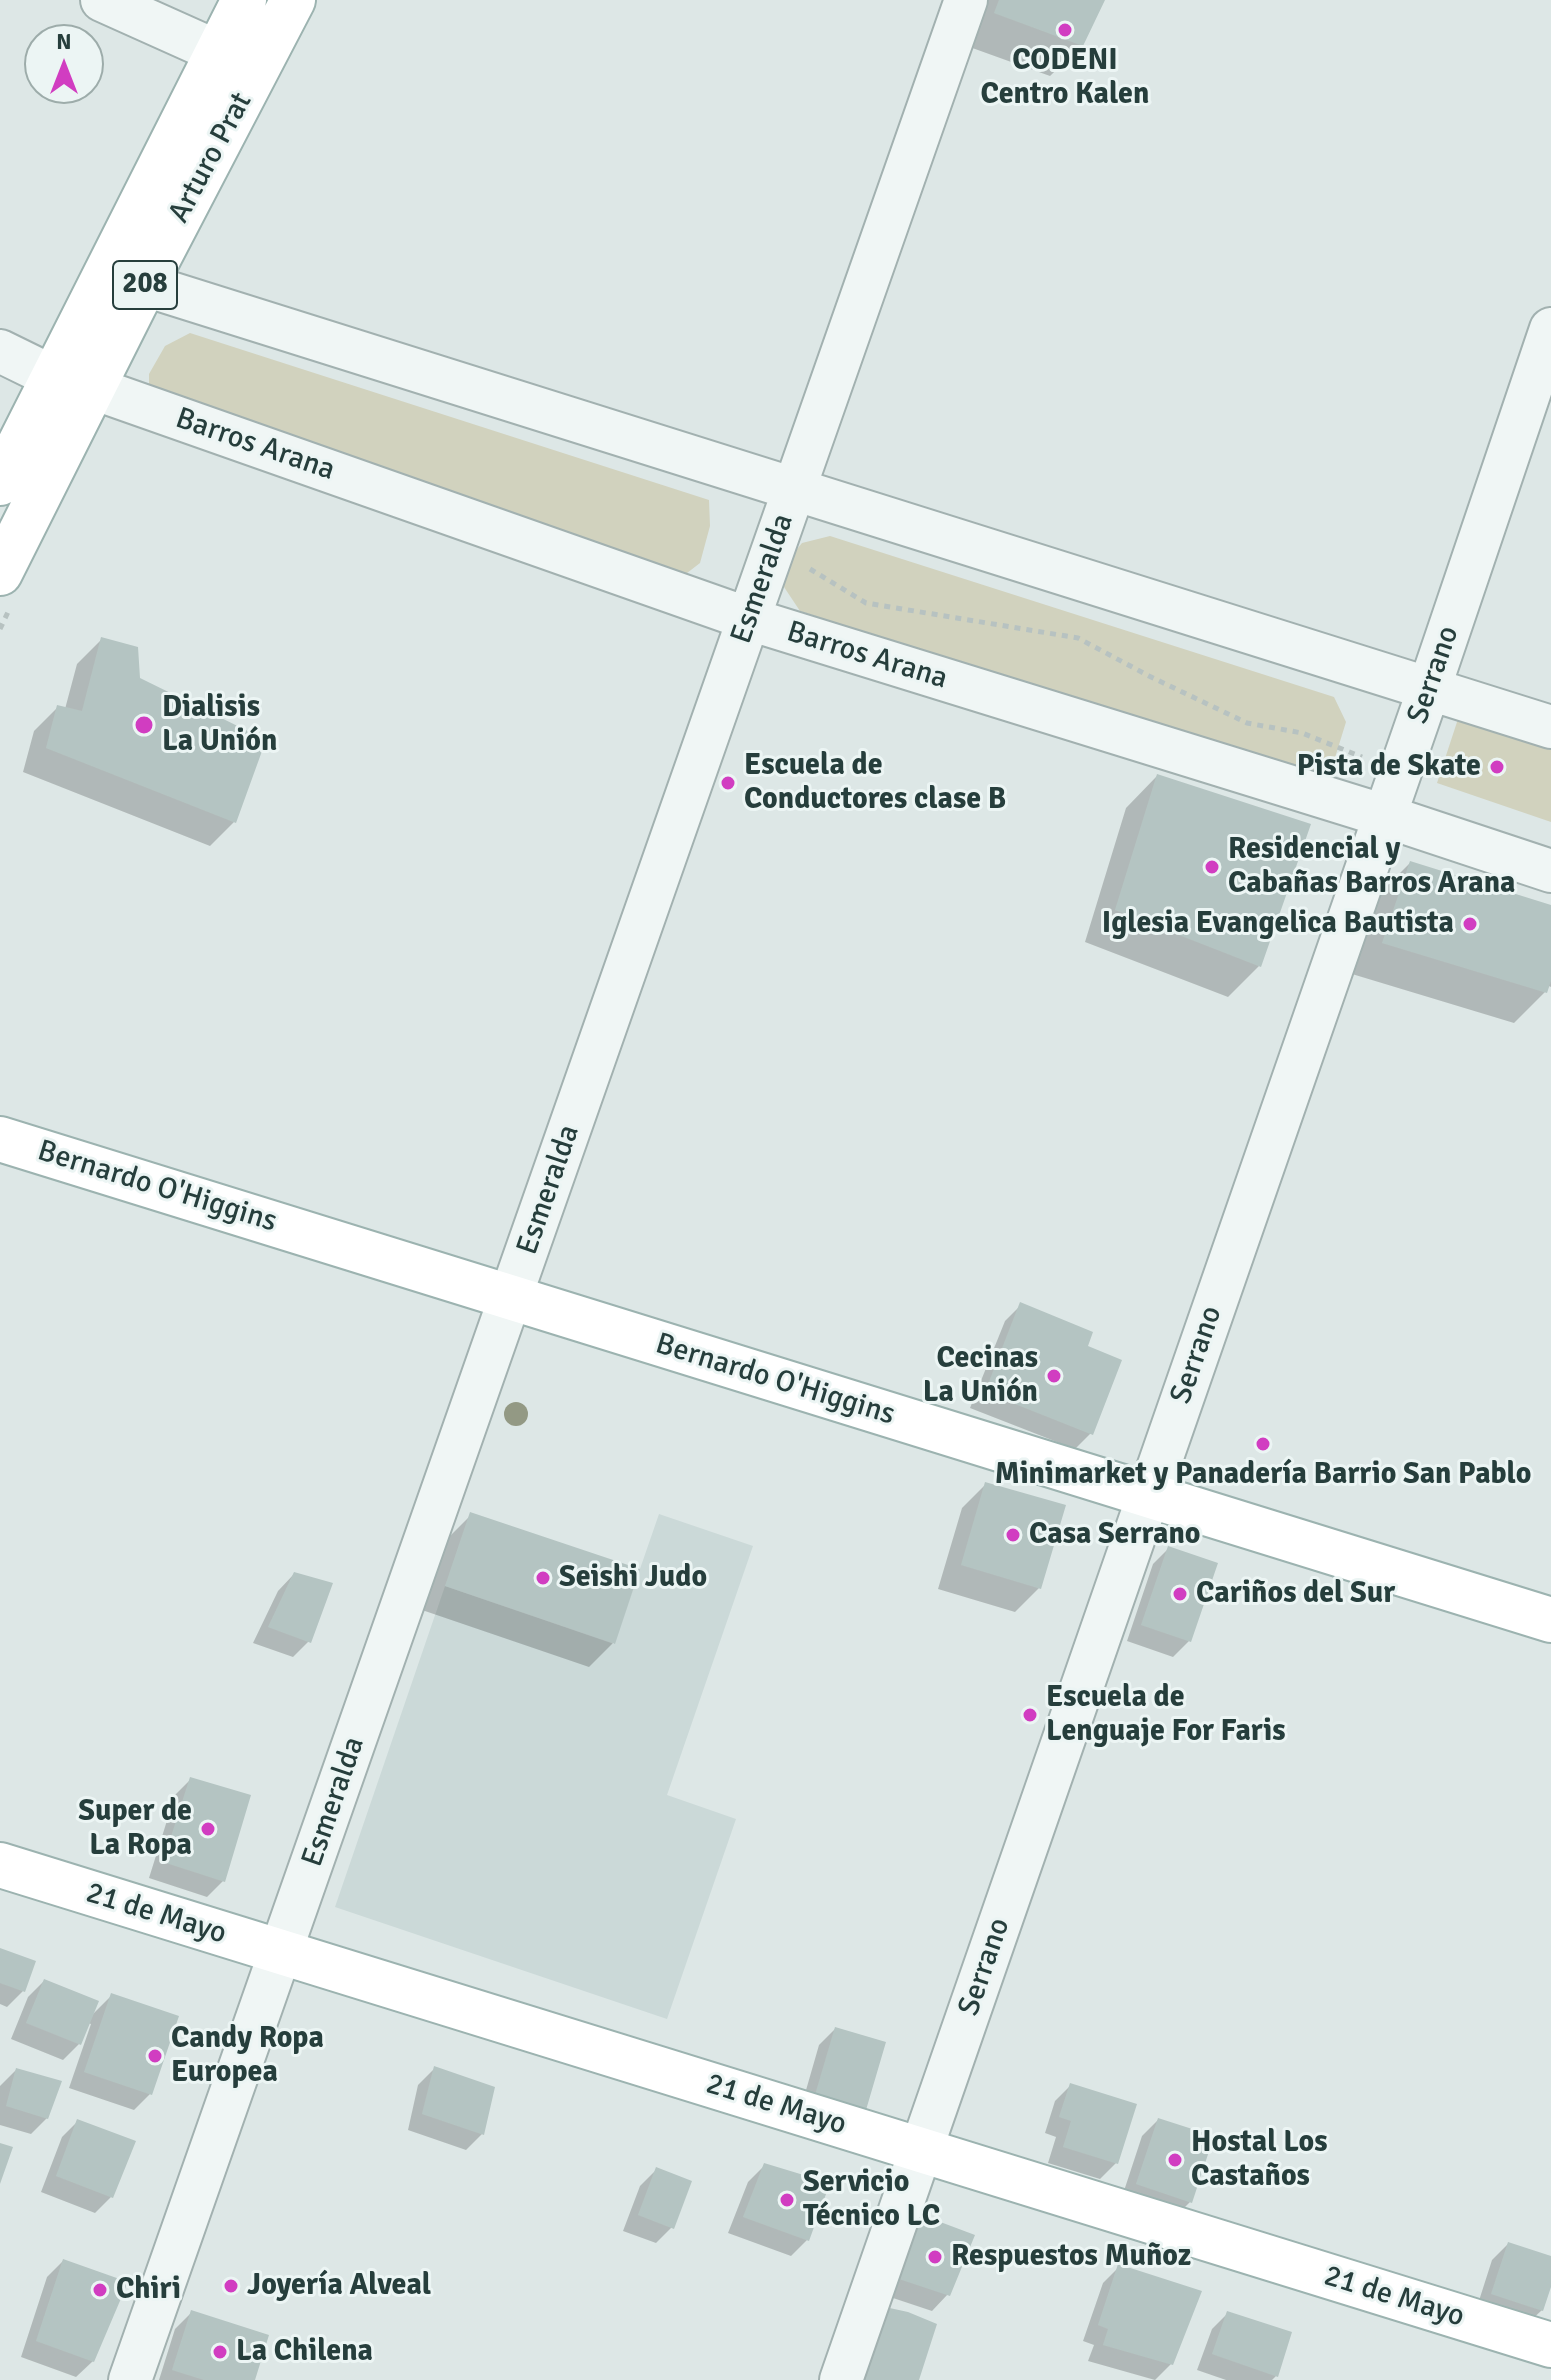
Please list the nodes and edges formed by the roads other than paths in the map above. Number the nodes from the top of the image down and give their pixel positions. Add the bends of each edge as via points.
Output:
1 (102, 0) edge
2 (244, 0) edge
3 (293, 0) edge
4 (966, 0) edge
5 (216, 54) junction
6 (125, 279) junction
7 (1551, 329) edge
8 (0, 351) edge
9 (73, 383) junction
10 (0, 483) edge
11 (794, 489) junction
12 (0, 573) edge
13 (749, 619) junction
14 (1429, 689) junction
15 (1551, 727) edge
16 (1385, 816) junction
17 (1551, 871) edge
18 (0, 1139) edge
19 (511, 1297) junction
20 (1149, 1495) junction
21 (1551, 1620) edge
22 (0, 1865) edge
23 (281, 1952) junction
24 (921, 2150) junction
25 (1551, 2345) edge
26 (130, 2380) edge
27 (841, 2380) edge

1 - 5 street
2 - 5 main road, Arturo Prat / 208
3 - 6 main road, Arturo Prat / 208
4 - 11 street, Esmeralda
5 - 6 main road, Arturo Prat / 208
6 - 9 main road, Arturo Prat / 208
6 - 11 street
7 - 14 street, Serrano
8 - 9 street, Barros Arana
9 - 10 main road, Arturo Prat / 208
9 - 12 main road, Arturo Prat / 208
9 - 13 street, Barros Arana
11 - 13 street, Esmeralda
11 - 14 street
13 - 16 street, Barros Arana
13 - 19 street, Esmeralda
14 - 15 street
14 - 16 street, Serrano
16 - 17 street, Barros Arana
16 - 20 street, Serrano
18 - 19 main road, Bernardo O'Higgins
19 - 20 main road, Bernardo O'Higgins
19 - 23 street, Esmeralda
20 - 21 main road, Bernardo O'Higgins
20 - 24 street, Serrano
22 - 23 main road, 21 de Mayo
23 - 24 main road, 21 de Mayo
23 - 26 street, Esmeralda
24 - 25 main road, 21 de Mayo
24 - 27 street, Serrano

